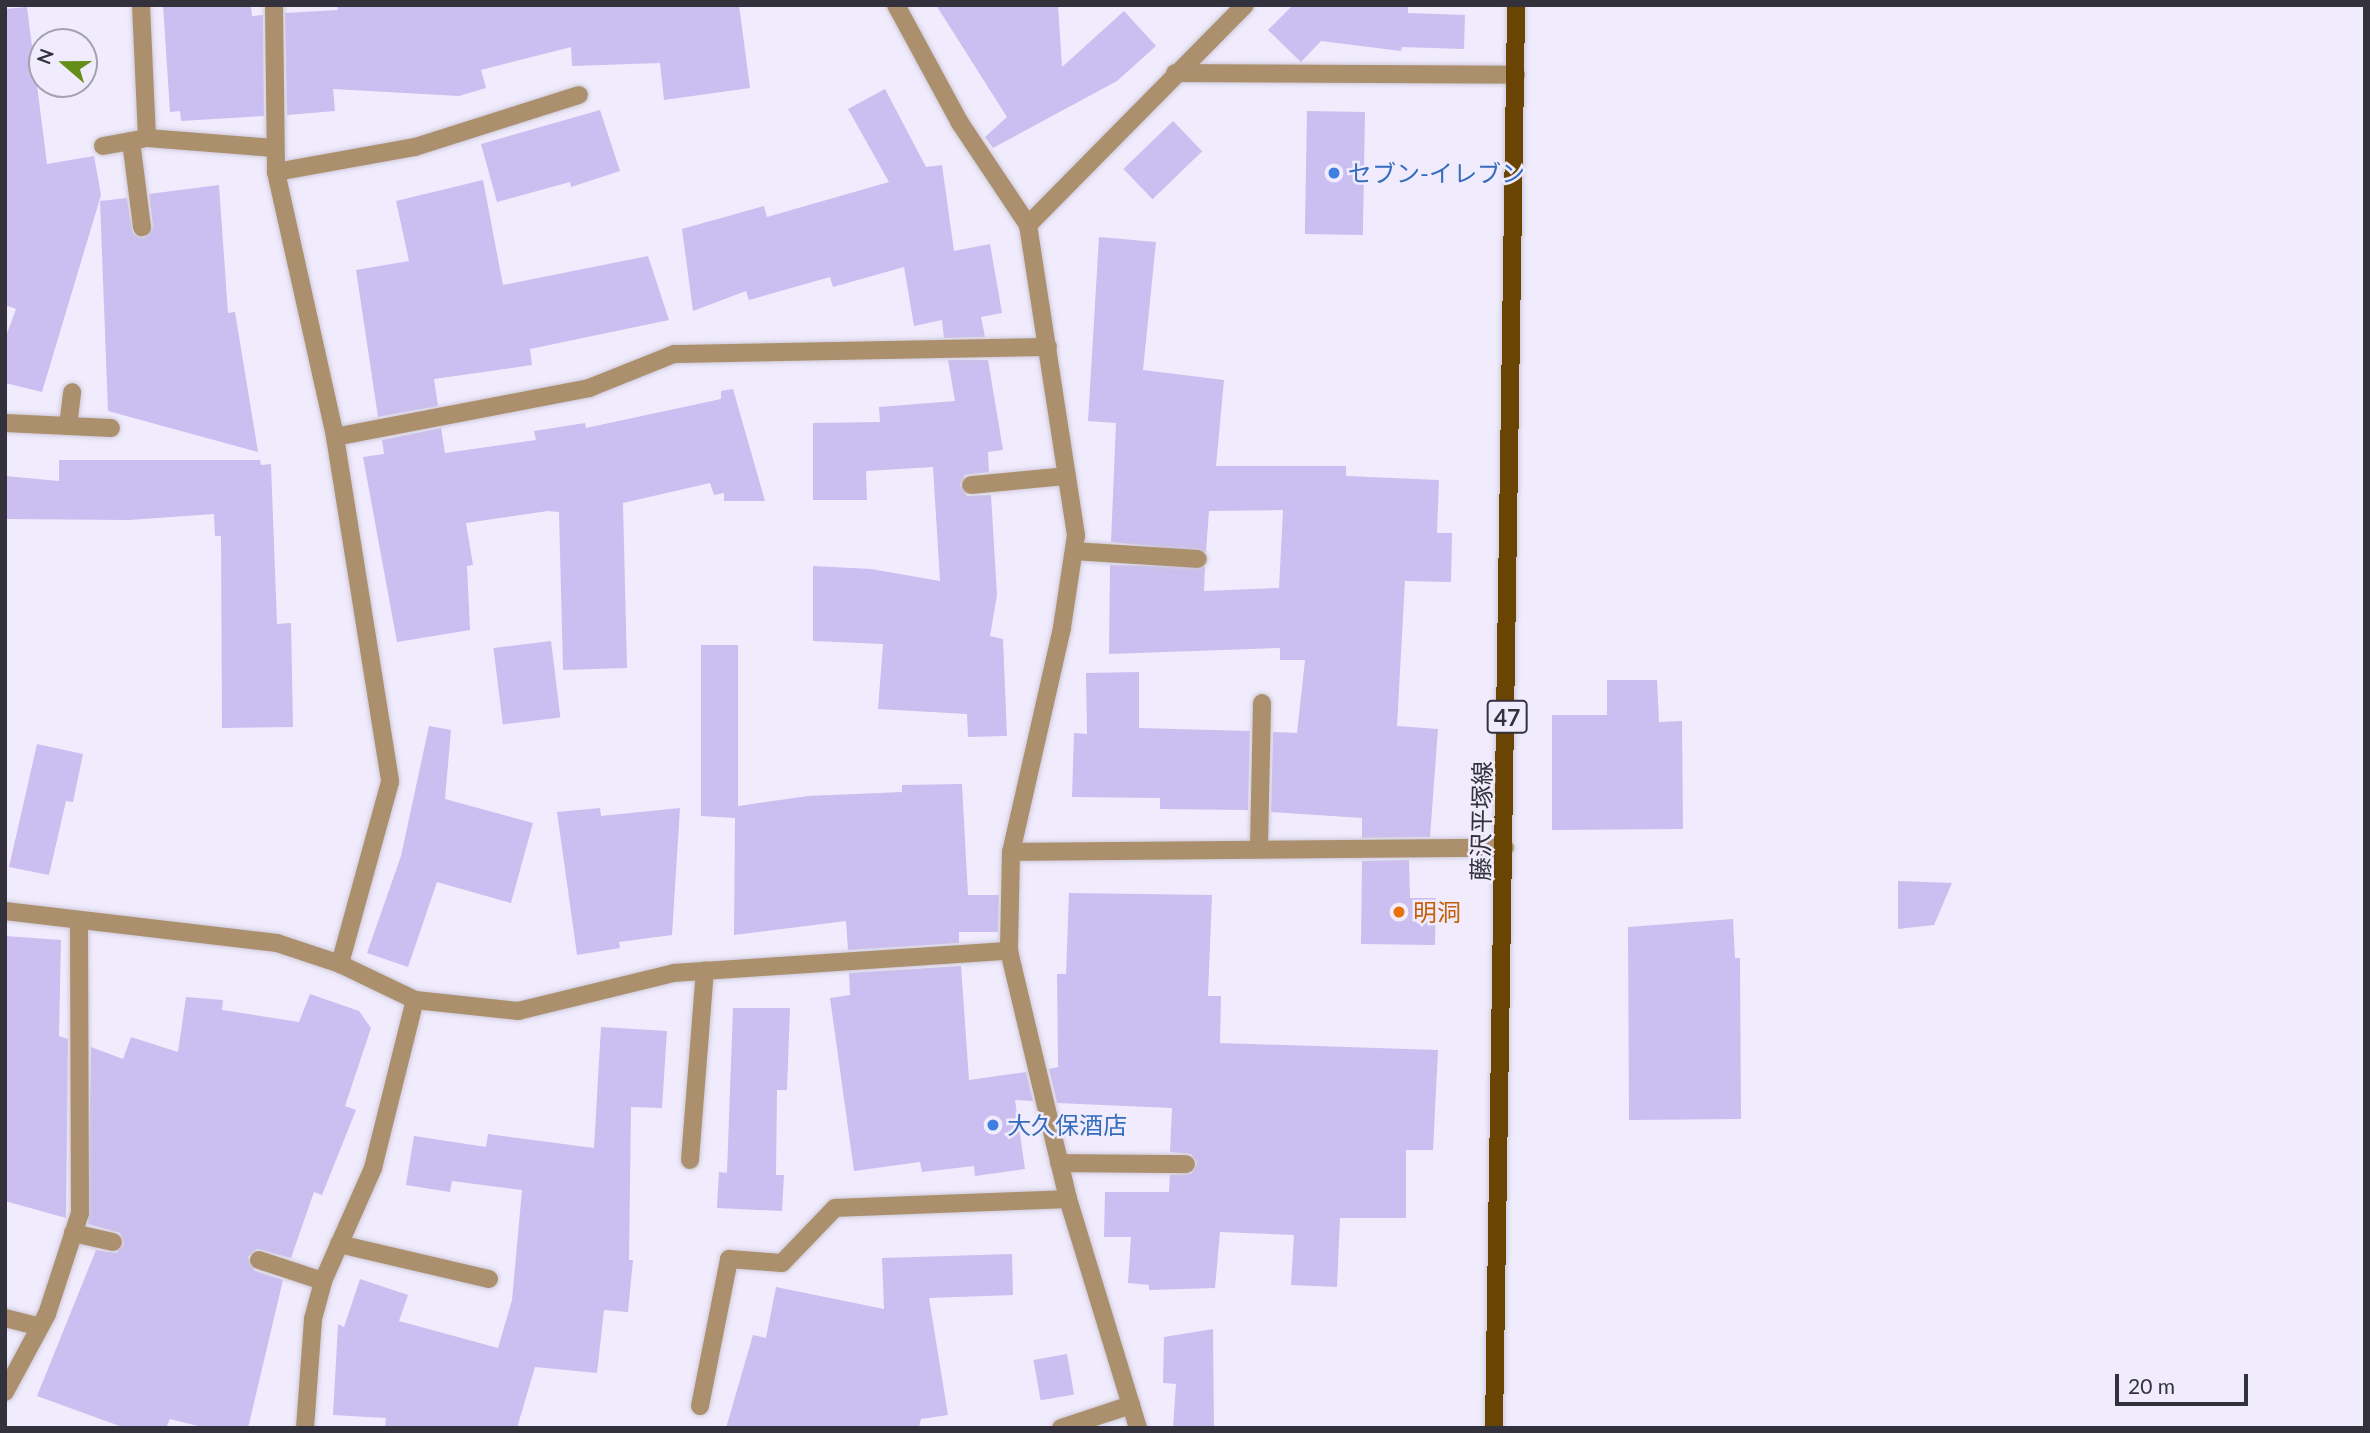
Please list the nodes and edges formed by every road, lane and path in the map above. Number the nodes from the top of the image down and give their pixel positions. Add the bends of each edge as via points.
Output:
1 (141, 5) edge
2 (274, 5) edge
3 (896, 5) edge
4 (1245, 5) edge
5 (1516, 5) edge
6 (1175, 73) junction
7 (1516, 75) junction
8 (579, 95) dead end
9 (139, 140) junction
10 (103, 146) dead end
11 (275, 148) junction
12 (276, 172) junction
13 (1028, 225) junction
14 (142, 227) dead end
15 (1048, 348) junction
16 (72, 392) dead end
17 (5, 423) edge
18 (68, 426) junction
19 (110, 428) dead end
20 (335, 437) junction
21 (1067, 476) junction
22 (971, 485) dead end
23 (1074, 551) junction
24 (1198, 559) dead end
25 (1262, 702) dead end
26 (1259, 846) junction
27 (1505, 848) junction
28 (1011, 852) junction
29 (5, 911) edge
30 (79, 920) junction
31 (1009, 951) junction
32 (340, 964) junction
33 (705, 971) junction
34 (415, 1000) junction
35 (690, 1160) dead end
36 (1059, 1163) junction
37 (1186, 1164) dead end
38 (1068, 1199) junction
39 (73, 1233) junction
40 (113, 1242) dead end
41 (339, 1244) junction
42 (259, 1260) dead end
43 (489, 1279) dead end
44 (323, 1281) junction
45 (5, 1318) edge
46 (40, 1327) junction
47 (5, 1392) edge
48 (1131, 1405) junction
49 (700, 1406) dead end
50 (305, 1428) edge
51 (1061, 1428) edge
52 (1138, 1428) edge
53 (1494, 1428) edge

1 - 9 street
2 - 11 street
3 - 13 street via 960,123
4 - 6 street
5 - 7 main road, 藤沢平塚線 / 47
6 - 7 street
6 - 13 street
7 - 27 main road, 藤沢平塚線 / 47
8 - 12 street via 415,147
9 - 10 street
9 - 11 street
9 - 14 street
11 - 12 street
12 - 20 street
13 - 15 street
15 - 20 street via 674,354 589,388
15 - 21 street
16 - 18 street
17 - 18 street
18 - 19 street
20 - 32 street via 390,782
21 - 22 street
21 - 23 street
23 - 24 street
23 - 28 street via 1062,628
25 - 26 street
26 - 27 street
26 - 28 street
27 - 53 main road, 藤沢平塚線 / 47
28 - 31 street
29 - 30 street
30 - 32 street via 277,943
30 - 39 street via 80,1213
31 - 33 street
31 - 36 street
32 - 34 street
33 - 34 street via 674,973 518,1011
33 - 35 street
34 - 41 street via 373,1168
36 - 37 street
36 - 38 street
38 - 48 street
38 - 49 street via 835,1208 782,1263 729,1259
39 - 40 street
39 - 46 street
41 - 43 street
41 - 44 street
42 - 44 street
44 - 50 street via 313,1320
45 - 46 street
46 - 47 street
48 - 51 street
48 - 52 street

